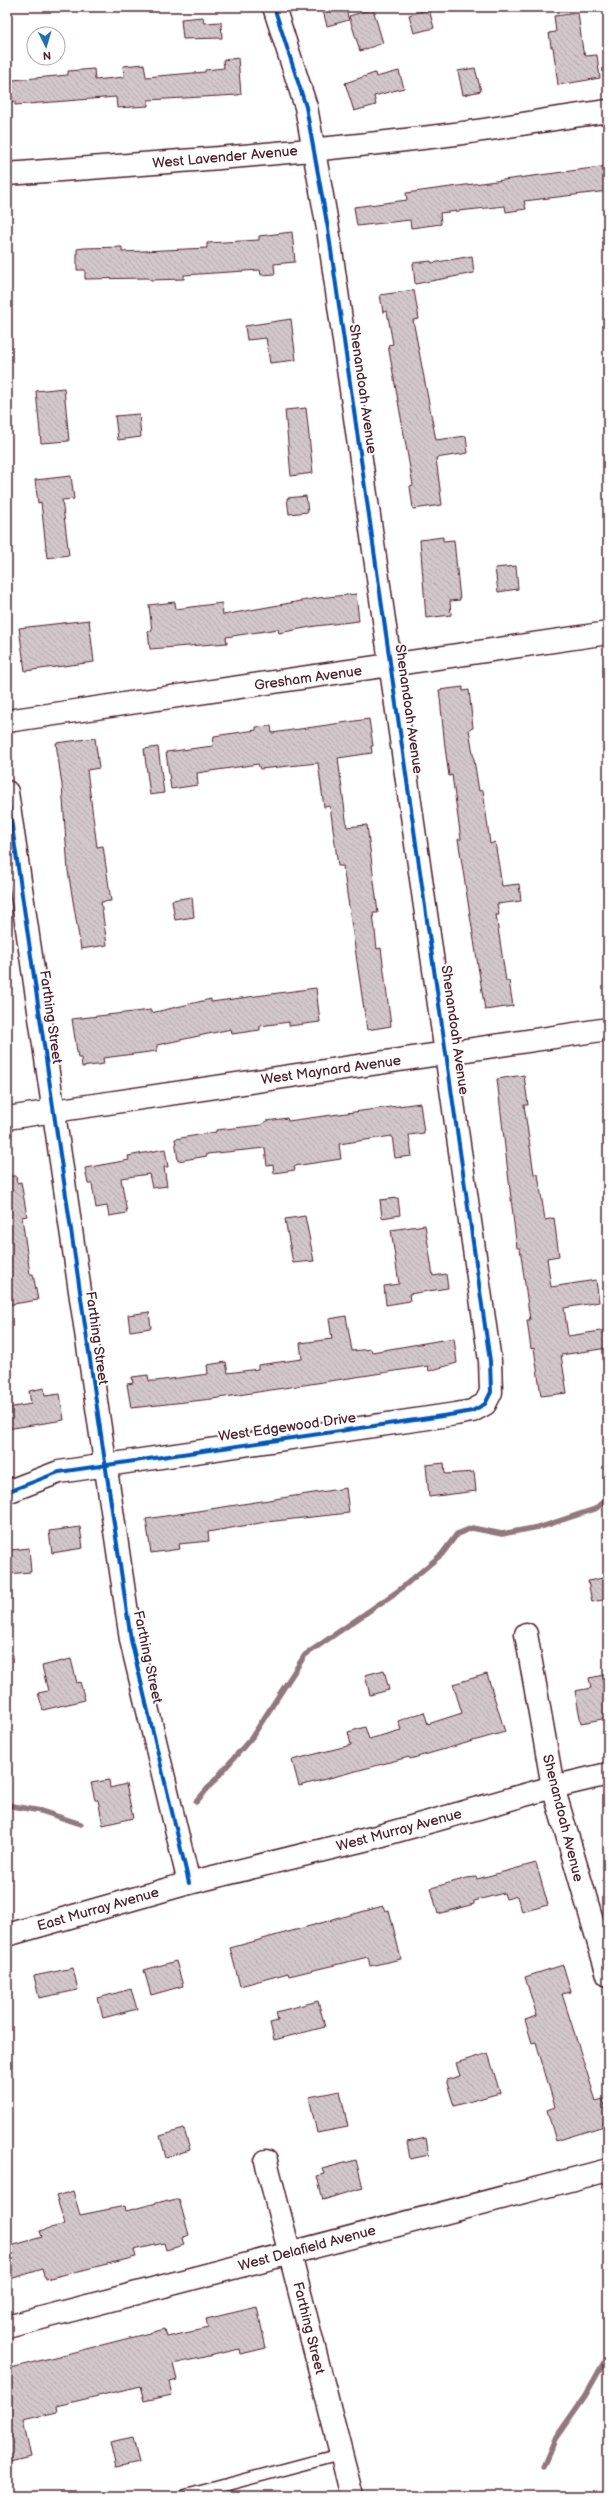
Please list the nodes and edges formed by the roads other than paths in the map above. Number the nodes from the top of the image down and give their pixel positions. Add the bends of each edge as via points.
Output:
1 (274, 7) edge
2 (608, 111) edge
3 (314, 149) junction
4 (7, 174) edge
5 (608, 633) edge
6 (392, 666) junction
7 (7, 721) edge
8 (7, 792) edge
9 (608, 1030) edge
10 (447, 1053) junction
11 (53, 1111) junction
12 (7, 1118) edge
13 (472, 1411) joint
14 (104, 1465) junction
15 (7, 1492) edge
16 (526, 1634) dead end
17 (608, 1774) edge
18 (553, 1787) junction
19 (189, 1883) junction
20 (7, 1934) edge
21 (608, 1975) edge
22 (266, 2161) dead end
23 (608, 2170) edge
24 (290, 2252) junction
25 (7, 2327) edge
26 (342, 2454) junction
27 (184, 2496) edge
28 (352, 2496) edge

1 - 3 street, Shenandoah Avenue via 306,107
2 - 3 street, West Lavender Avenue via 454,134
3 - 4 street, West Lavender Avenue
3 - 6 street, Shenandoah Avenue
5 - 6 street, Gresham Avenue
6 - 7 street, Gresham Avenue
6 - 10 street, Shenandoah Avenue
8 - 11 street, Farthing Street
9 - 10 street, West Maynard Avenue
10 - 11 street, West Maynard Avenue
10 - 13 street, Shenandoah Avenue via 490,1361 490,1392 485,1404
11 - 12 street, West Maynard Avenue
11 - 14 street, Farthing Street
13 - 14 street, West Edgewood Drive
14 - 15 street, West Edgewood Drive via 58,1472
14 - 19 street, Farthing Street via 131,1640
16 - 18 street, Shenandoah Avenue
17 - 18 street, West Murray Avenue
18 - 19 street, West Murray Avenue via 372,1838
18 - 21 street, Shenandoah Avenue
19 - 20 street, East Murray Avenue
22 - 24 street, Farthing Street
23 - 24 street, West Delafield Avenue
24 - 25 street, West Delafield Avenue
24 - 26 street, Farthing Street
26 - 27 lane
26 - 28 street, Farthing Street

